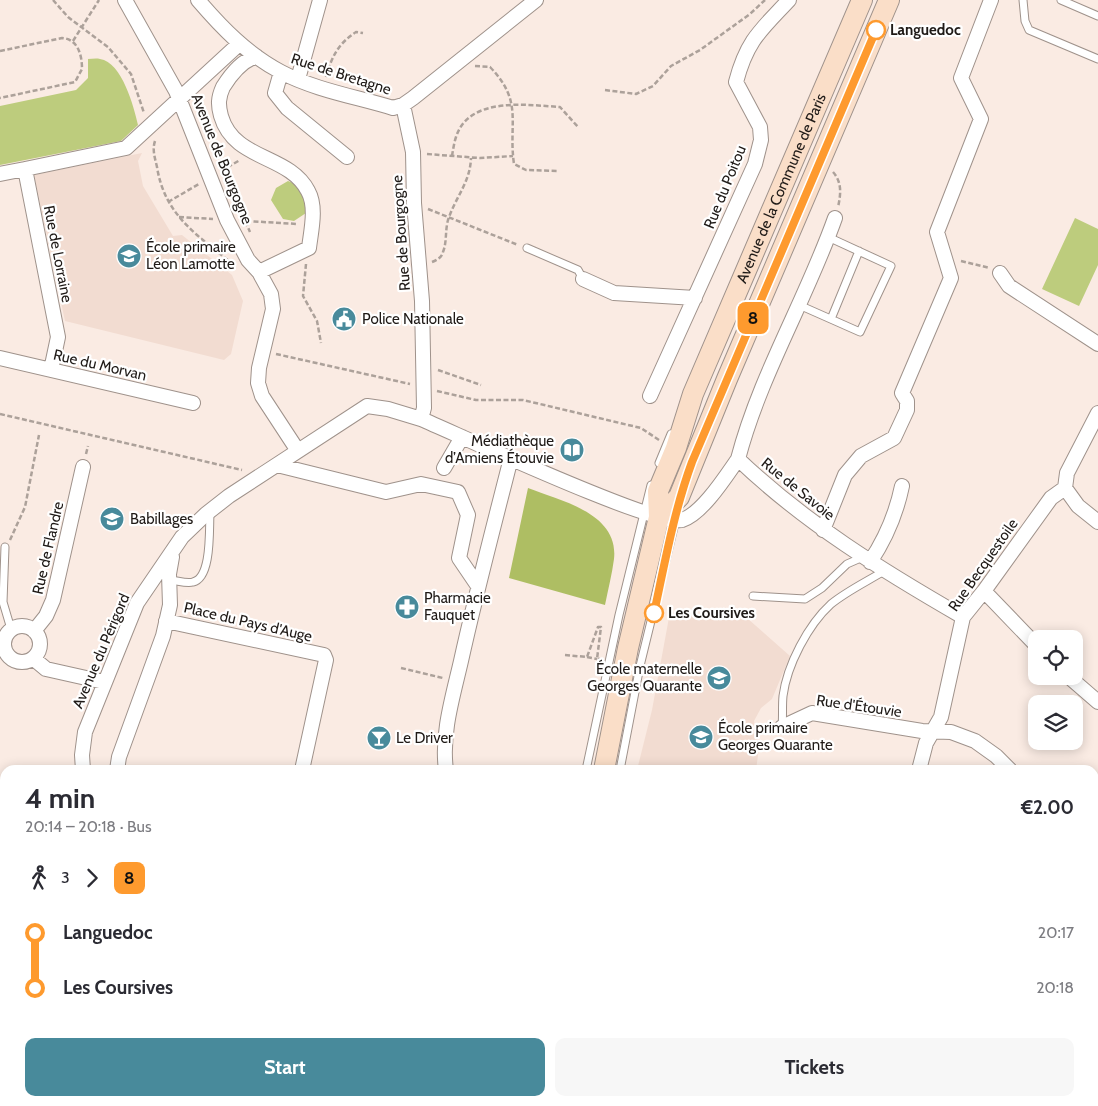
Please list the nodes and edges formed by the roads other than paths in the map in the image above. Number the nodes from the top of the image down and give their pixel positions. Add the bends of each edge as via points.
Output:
1 (125, 0) edge
2 (198, 0) edge
3 (320, 0) edge
4 (788, 0) edge
5 (862, 0) edge
6 (889, 0) edge
7 (991, 0) edge
8 (1023, 0) edge
9 (1061, 0) edge
10 (527, 2) edge
11 (1098, 16) edge
12 (239, 44) junction
13 (256, 56) junction
14 (1098, 59) edge
15 (282, 72) junction
16 (298, 79) junction
17 (180, 100) junction
18 (403, 105) junction
19 (347, 157) dead end
20 (25, 169) junction
21 (0, 174) edge
22 (835, 218) dead end
23 (828, 237) junction
24 (527, 248) road end
25 (859, 251) junction
26 (259, 272) junction
27 (1000, 273) road end
28 (583, 279) joint
29 (695, 298) junction
30 (800, 305) junction
31 (831, 319) junction
32 (1098, 344) edge
33 (0, 358) edge
34 (52, 370) junction
35 (693, 394) junction
36 (650, 396) dead end
37 (193, 404) dead end
38 (1098, 413) edge
39 (421, 419) junction
40 (462, 436) junction
41 (298, 451) junction
42 (512, 458) junction
43 (738, 459) junction
44 (277, 465) junction
45 (83, 467) dead end
46 (444, 468) dead end
47 (657, 468) dead end
48 (654, 475) dead end
49 (902, 486) dead end
50 (1065, 488) junction
51 (210, 511) junction
52 (659, 517) junction
53 (1098, 522) edge
54 (822, 530) junction
55 (5, 548) road end
56 (172, 553) junction
57 (866, 560) junction
58 (884, 571) junction
59 (169, 580) junction
60 (478, 586) junction
61 (984, 591) junction
62 (753, 596) dead end
63 (962, 617) junction
64 (166, 620) junction
65 (11, 629) junction
66 (34, 631) junction
67 (1028, 637) edge
68 (3, 658) edge
69 (34, 659) junction
70 (104, 682) junction
71 (1078, 685) edge
72 (1098, 702) edge
73 (782, 727) joint
74 (934, 730) junction
75 (83, 765) edge
76 (118, 765) edge
77 (303, 765) edge
78 (445, 765) edge
79 (587, 765) edge
80 (605, 765) edge
81 (621, 765) edge
82 (920, 765) edge
83 (1005, 765) edge

1 - 17 street, Avenue de Bourgogne
2 - 12 street, Rue de Bretagne
3 - 16 street
4 - 29 street, Rue du Poitou via 754,37 743,56 736,82 760,127 761,140 755,164
5 - 35 street, Avenue de la Commune de Paris
6 - 52 street, Avenue de la Commune de Paris via 679,497
7 - 54 street via 961,78 981,119 937,232 951,278 902,393 907,401 907,410 894,438 861,456 845,475
8 - 14 lane via 1029,30
9 - 11 lane
10 - 18 street, Rue de Bretagne
12 - 13 street, Rue de Bretagne
12 - 17 street
13 - 15 street, Rue de Bretagne
13 - 26 street via 245,60 219,95 223,123 235,142 273,161 303,183 312,209 309,248
15 - 16 street, Rue de Bretagne
15 - 19 street via 275,93 286,108
16 - 18 street, Rue de Bretagne via 393,108
17 - 20 street via 153,132 126,148
17 - 26 street, Avenue de Bourgogne via 227,220 248,260
18 - 39 street, Rue de Bourgogne via 413,152 424,365
20 - 21 street
20 - 34 street, Rue de Lorraine via 58,337
22 - 23 street, Rue de Savoie
23 - 25 lane
23 - 30 street, Rue de Savoie
24 - 28 lane via 578,270
25 - 31 lane
25 - 31 lane via 891,266 860,332
26 - 41 street, Avenue de Bourgogne via 271,294 273,309 258,383 262,396
27 - 32 street via 1009,286
28 - 29 street via 614,293
29 - 36 street, Rue du Poitou
30 - 31 lane
30 - 43 street, Rue de Savoie via 761,388
33 - 34 street, Rue du Morvan
34 - 37 street, Rue du Morvan
35 - 47 lane
35 - 52 street, Avenue de la Commune de Paris via 658,491
38 - 50 street via 1067,473
39 - 40 street
39 - 41 street via 367,406
40 - 42 street
40 - 46 street
41 - 44 street, Avenue du Périgord
42 - 52 street
42 - 60 street
43 - 52 street via 693,515
43 - 54 street, Rue de Savoie
44 - 51 street, Avenue du Périgord
44 - 60 street via 386,492 421,484 458,492 468,515 459,558
45 - 66 street, Rue de Flandre via 53,600
48 - 52 lane
49 - 57 street via 896,513 883,542
50 - 53 street via 1078,506
50 - 61 street, Rue Becquestoile via 1051,498
51 - 56 street, Avenue du Périgord via 182,537
51 - 59 lane via 207,565 202,576 193,582
52 - 79 lane via 609,660
52 - 80 street, Avenue de la Commune de Paris
52 - 81 lane via 640,666
54 - 57 street, Rue de Savoie
55 - 65 lane via 3,602
56 - 59 street, Avenue du Périgord
56 - 70 street, Avenue du Périgord via 137,603
57 - 58 street, Rue de Savoie
57 - 62 lane via 847,564 805,599
58 - 63 street, Rue de Savoie
58 - 73 lane via 843,596 816,621 790,672 783,695
59 - 64 street, Avenue du Périgord via 170,605
60 - 78 street via 456,682 444,753
61 - 63 street, Rue Becquestoile
61 - 67 street
63 - 74 street, Rue Becquestoile via 941,717
64 - 76 street, Avenue du Périgord
64 - 77 street, Place du Pays d'Auge via 324,655 326,660
65 - 66 street via 25,626
65 - 68 street via 2,644
66 - 69 street via 40,642
68 - 69 street via 26,663
69 - 70 street via 46,669
70 - 75 street, Avenue du Périgord via 85,732
71 - 72 street
73 - 74 street, Rue d'Étouvie via 812,713 922,732
74 - 82 street, Rue Becquestoile via 926,743
74 - 83 street, Rue d'Étouvie via 975,741

